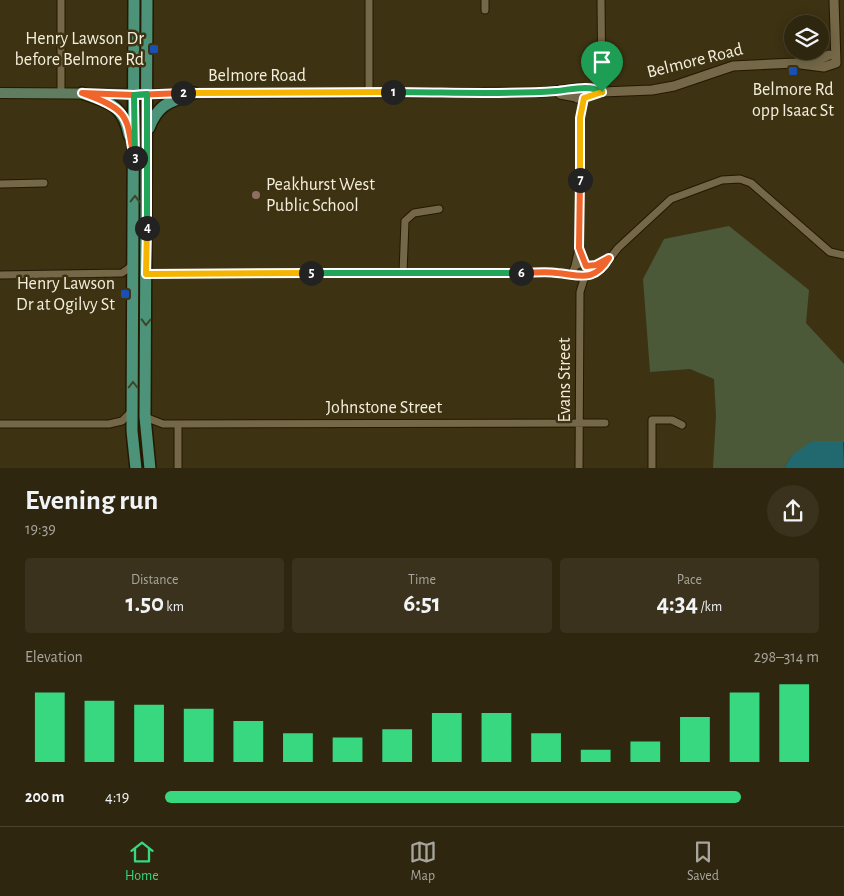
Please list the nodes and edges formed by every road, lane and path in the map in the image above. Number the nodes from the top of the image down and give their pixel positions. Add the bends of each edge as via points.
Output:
1 (61, 0) edge
2 (134, 0) edge
3 (147, 0) edge
4 (369, 0) edge
5 (485, 0) edge
6 (601, 0) edge
7 (834, 0) edge
8 (485, 10) dead end
9 (836, 60) edge
10 (369, 92) junction
11 (602, 92) junction
12 (0, 93) edge
13 (61, 93) junction
14 (82, 93) junction
15 (194, 93) junction
16 (147, 94) junction
17 (580, 94) junction
18 (134, 95) junction
19 (148, 133) junction
20 (135, 166) junction
21 (44, 183) dead end
22 (0, 184) edge
23 (439, 209) dead end
24 (579, 248) junction
25 (844, 255) edge
26 (609, 258) junction
27 (134, 265) junction
28 (585, 265) junction
29 (575, 271) junction
30 (403, 273) junction
31 (146, 274) junction
32 (0, 275) edge
33 (585, 276) junction
34 (580, 292) junction
35 (132, 411) junction
36 (145, 417) junction
37 (579, 423) junction
38 (605, 423) dead end
39 (0, 424) edge
40 (164, 424) junction
41 (178, 424) junction
42 (682, 424) dead end
43 (146, 434) junction
44 (136, 468) edge
45 (150, 468) edge
46 (178, 468) edge
47 (579, 468) edge
48 (652, 468) edge

1 - 13 street
2 - 18 main road
3 - 16 main road
4 - 10 street
5 - 8 street
6 - 11 street
7 - 9 street
9 - 11 street, Belmore Road via 737,65 663,88
10 - 15 street, Belmore Road
10 - 17 street, Belmore Road
11 - 17 street, Belmore Road
12 - 13 main road, Belmore Road
13 - 14 main road, Belmore Road
14 - 18 main road, Belmore Road
14 - 20 main road via 112,104 121,111 126,120
15 - 16 street, Belmore Road
15 - 19 main road via 159,108
16 - 18 main road, Belmore Road
16 - 19 main road
17 - 24 street, Evans Street
18 - 20 main road
19 - 31 main road
27 -> 20 main road
21 - 22 street
23 - 30 street via 414,213 405,221
24 - 28 street, Evans Street
24 - 29 street, Evans Street
25 - 26 street via 830,252 750,183 734,178 701,186 671,199
26 - 28 street via 596,265
26 - 33 street via 601,270
27 - 32 street via 122,273
35 -> 27 main road
28 - 29 street via 579,263
28 - 33 street, Evans Street
29 - 30 street
29 - 33 street
29 - 34 street, Evans Street
30 - 31 street
31 -> 36 main road
33 - 34 street, Evans Street
34 - 37 street, Evans Street
35 - 39 street via 122,421 109,424
35 - 44 main road
36 - 40 street, Johnstone Street
36 - 43 main road
37 - 38 street, Johnstone Street
37 - 41 street, Johnstone Street
37 - 47 street, Evans Street
40 - 41 street, Johnstone Street
40 - 43 street, Johnstone Street
41 - 46 street
42 - 48 street via 672,420 652,420
43 - 45 main road

